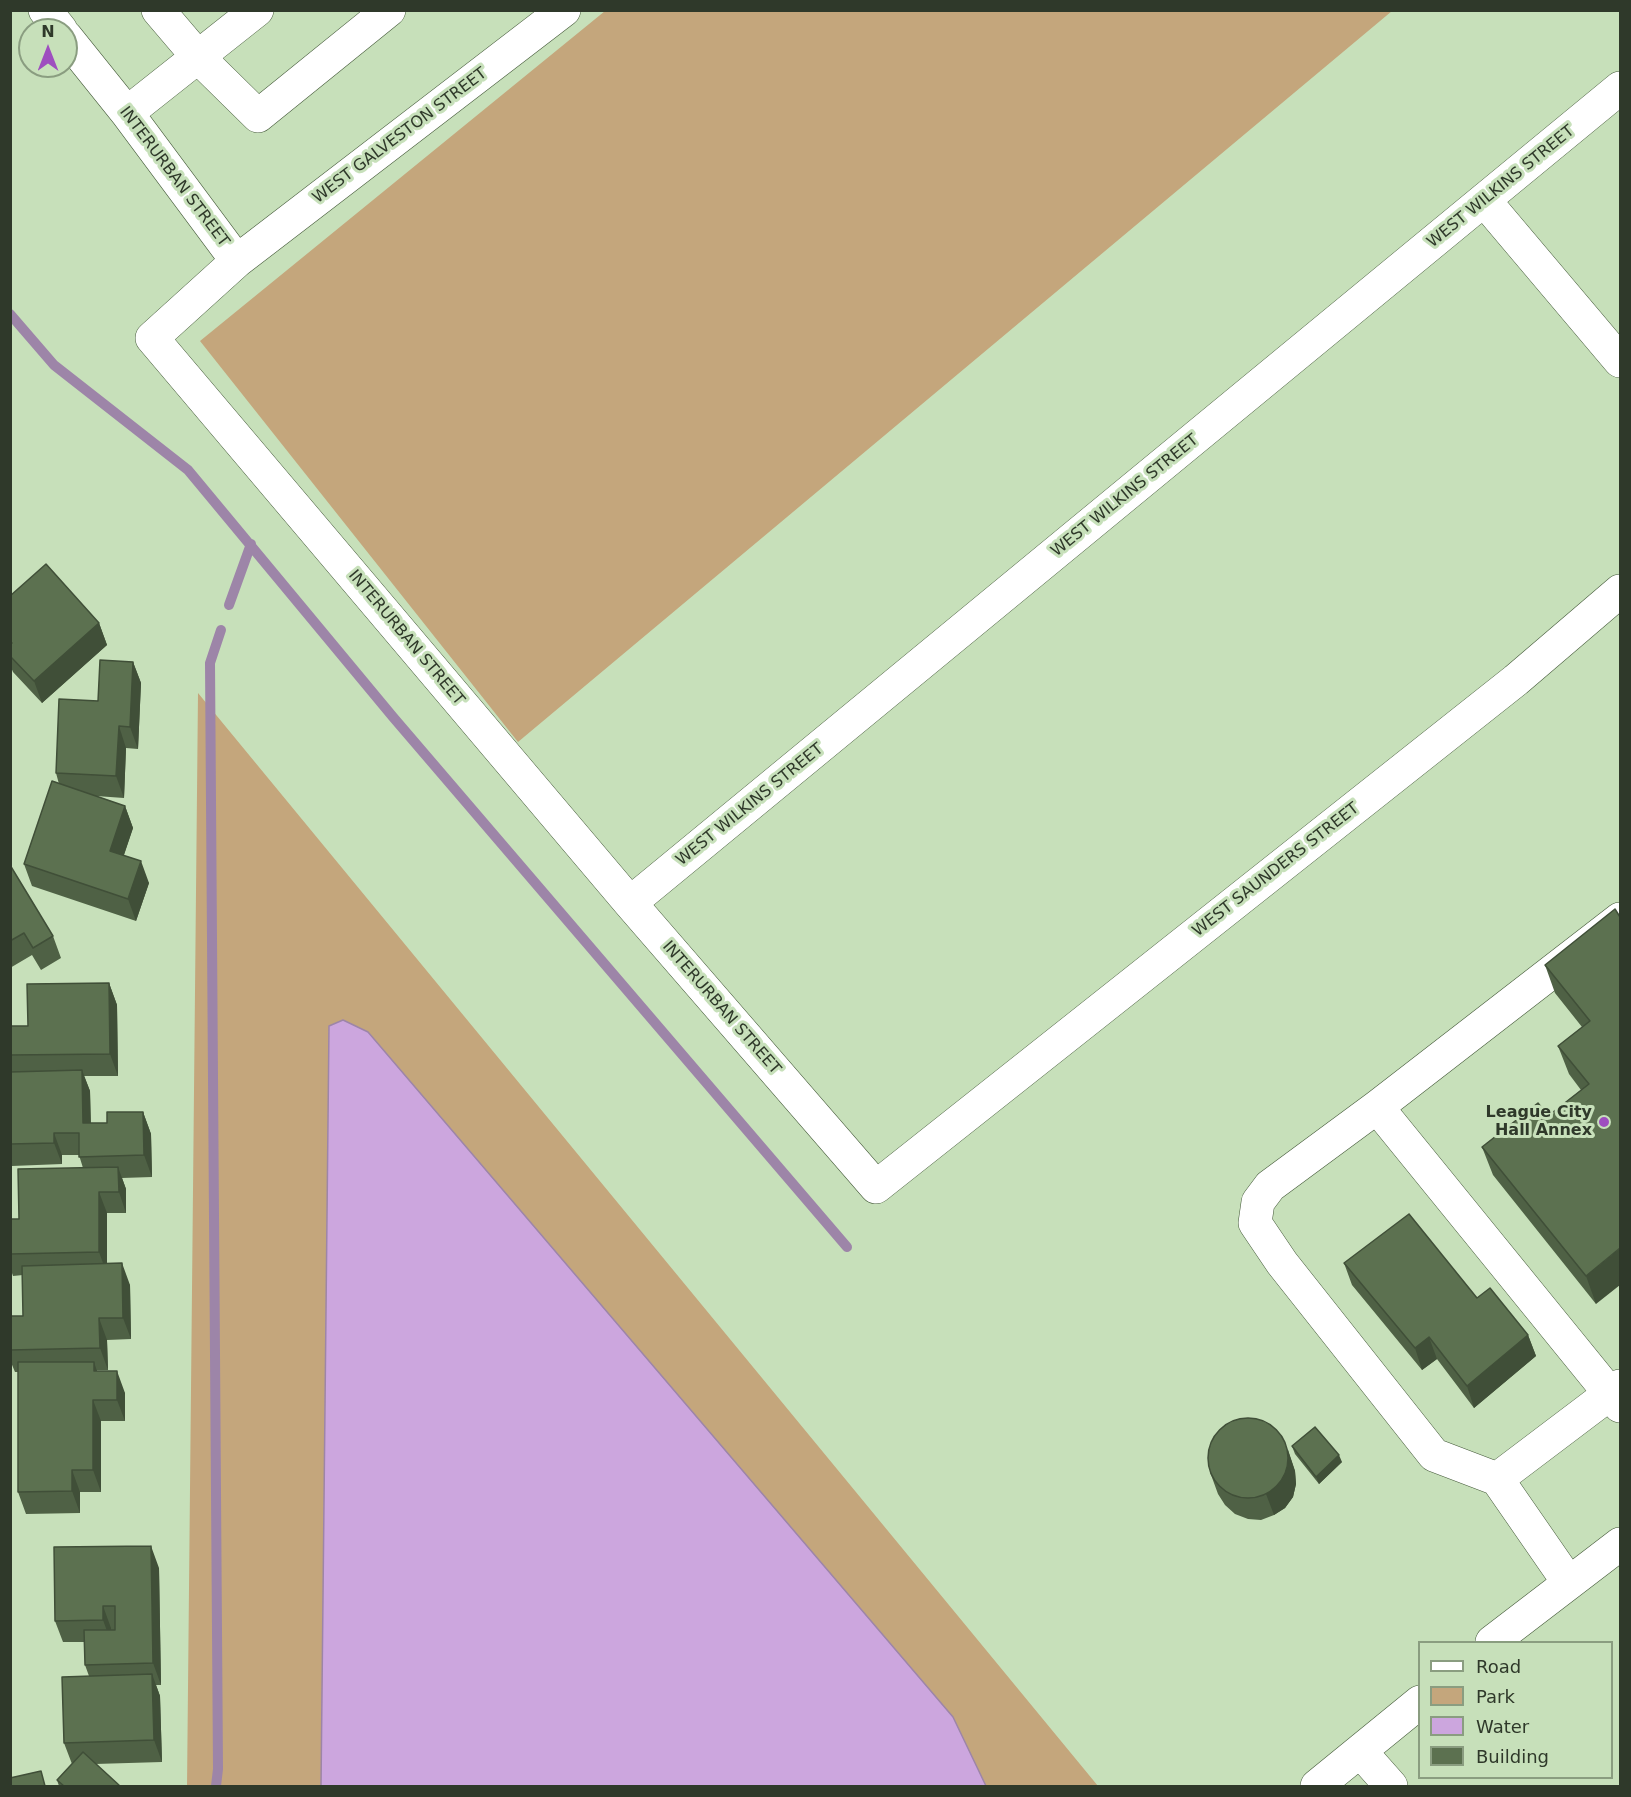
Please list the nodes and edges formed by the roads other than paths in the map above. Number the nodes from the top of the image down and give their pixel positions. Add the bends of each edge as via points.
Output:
1 (158, 10) edge
2 (257, 10) edge
3 (389, 10) edge
4 (564, 10) edge
5 (78, 52) edge
6 (198, 57) junction
7 (1620, 88) edge
8 (127, 113) junction
9 (1484, 200) junction
10 (237, 261) junction
11 (1620, 361) edge
12 (1620, 591) edge
13 (630, 903) junction
14 (1620, 919) edge
15 (1377, 1107) junction
16 (928, 1146) joint
17 (1617, 1395) edge
18 (1497, 1479) junction
19 (1620, 1544) edge
20 (1569, 1583) junction
21 (1493, 1641) edge
22 (1418, 1703) edge
23 (1360, 1751) junction
24 (1317, 1786) edge
25 (1391, 1786) edge

1 - 6 street
2 - 6 street
3 - 6 street via 258,116
4 - 10 street, WEST GALVESTON STREET
5 - 8 street, INTERURBAN STREET
6 - 8 street
7 - 9 street, WEST WILKINS STREET
8 - 10 street, INTERURBAN STREET
9 - 11 street
9 - 13 street, WEST WILKINS STREET
10 - 13 street, INTERURBAN STREET via 152,338
12 - 16 street, WEST SAUNDERS STREET via 1516,680
13 - 16 street, INTERURBAN STREET via 876,1187
14 - 15 street
15 - 17 street
15 - 18 street via 1270,1186 1258,1202 1255,1223 1282,1263 1434,1455
17 - 18 street
18 - 20 street
19 - 20 street
20 - 21 street
22 - 23 street
23 - 24 street
23 - 25 street

